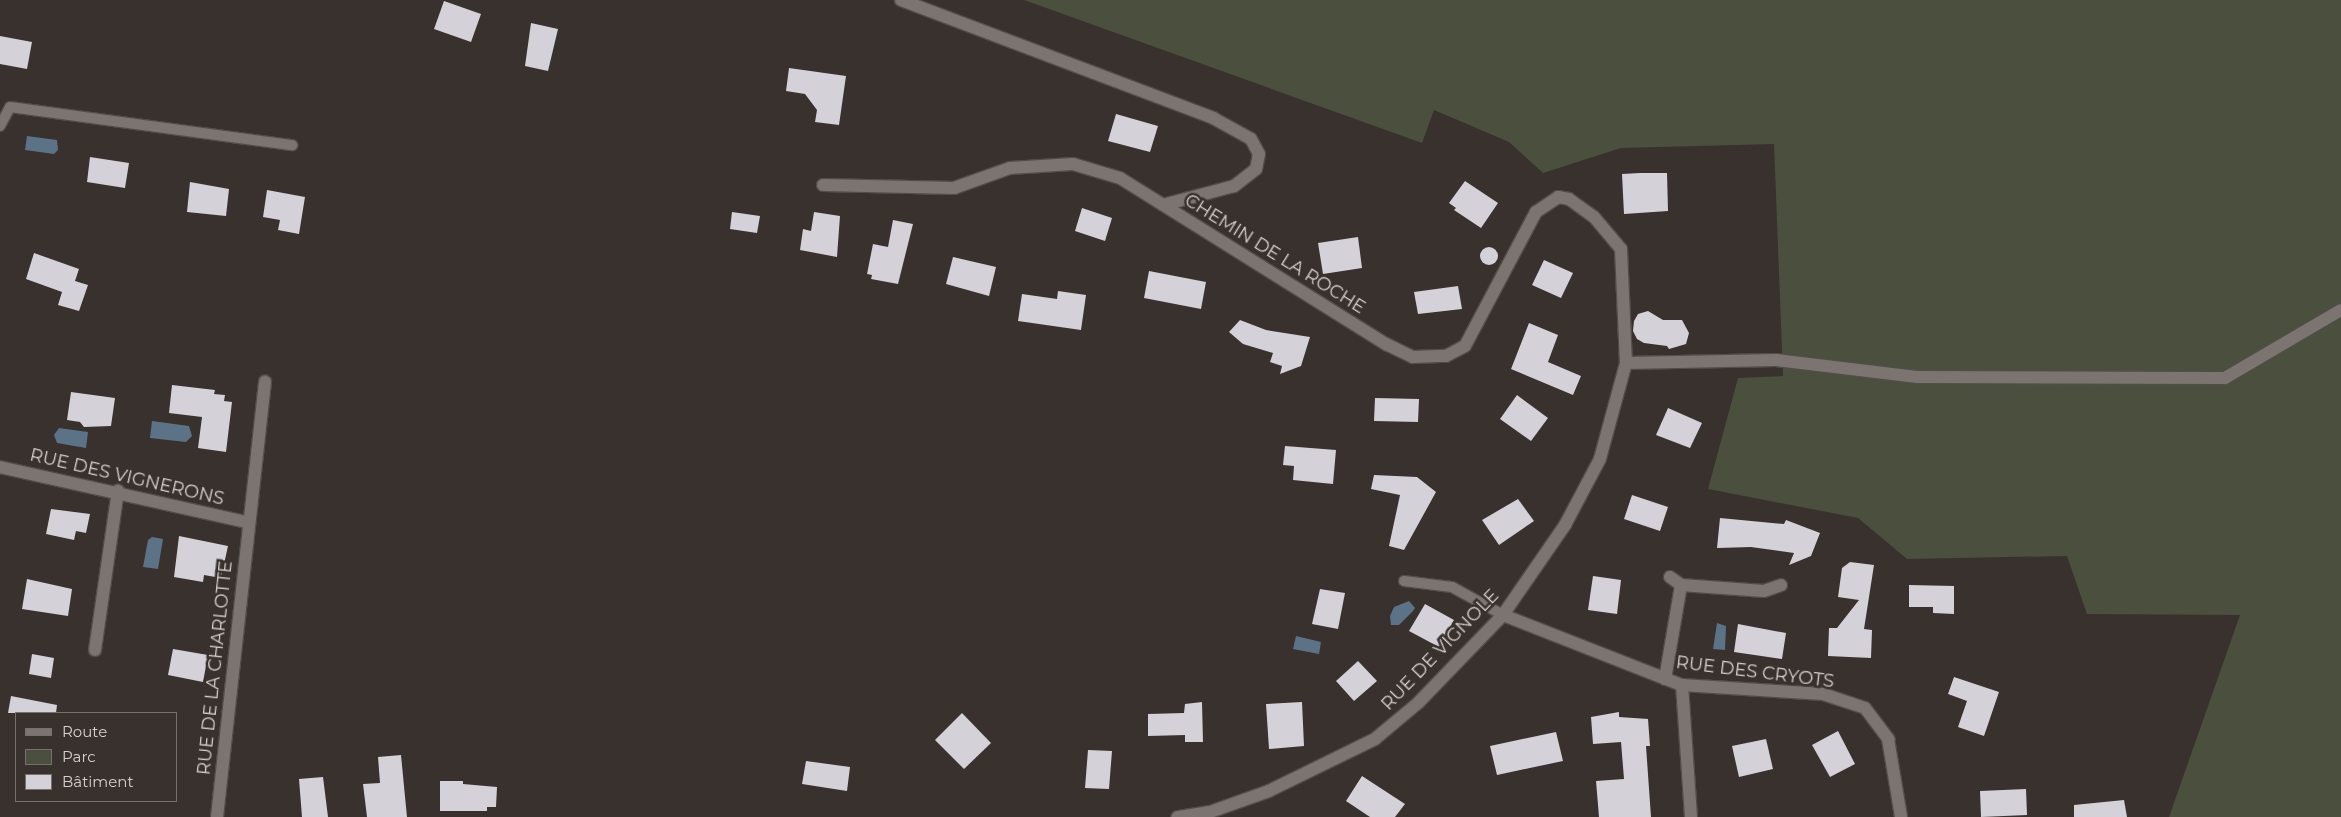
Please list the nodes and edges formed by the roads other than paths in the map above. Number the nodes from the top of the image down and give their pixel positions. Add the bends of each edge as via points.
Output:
1 (901, 0) edge
2 (0, 126) edge
3 (292, 145) dead end
4 (823, 185) dead end
5 (1163, 205) junction
6 (2341, 310) edge
7 (1626, 363) junction
8 (265, 382) dead end
9 (0, 467) edge
10 (118, 491) junction
11 (247, 522) junction
12 (1670, 578) dead end
13 (1404, 581) dead end
14 (1681, 585) junction
15 (1781, 585) dead end
16 (1503, 615) junction
17 (95, 650) dead end
18 (1664, 679) junction
19 (1682, 685) junction
20 (217, 817) edge
21 (1177, 817) edge
22 (1690, 817) edge
23 (1901, 817) edge

1 - 5 street, CHEMIN DE LA ROCHE via 1213,118 1251,139 1259,154 1256,169 1234,186
2 - 3 lane via 10,107
4 - 5 street via 954,188 1010,168 1073,164 1120,178
5 - 7 street, CHEMIN DE LA ROCHE via 1386,344 1413,357 1421,357 1446,356 1465,346 1536,212 1558,197 1569,199 1594,217 1621,249
6 - 7 street via 2225,378 1917,377 1776,360
7 - 16 street, RUE DE VIGNOLE via 1600,459 1566,525
8 - 11 street, RUE DE LA CHARLOTTE
9 - 10 street, RUE DES VIGNERONS
10 - 11 street, RUE DES VIGNERONS
10 - 17 street
11 - 20 street, RUE DE LA CHARLOTTE
12 - 14 street
13 - 16 lane via 1452,587
14 - 15 street via 1764,591
14 - 18 street
16 - 18 street, RUE DES CRYOTS
16 - 21 street, RUE DE VIGNOLE via 1418,703 1375,739 1269,791 1210,812
18 - 19 street, RUE DES CRYOTS
19 - 22 street
19 - 23 street, RUE DES CRYOTS via 1823,694 1865,708 1888,739

